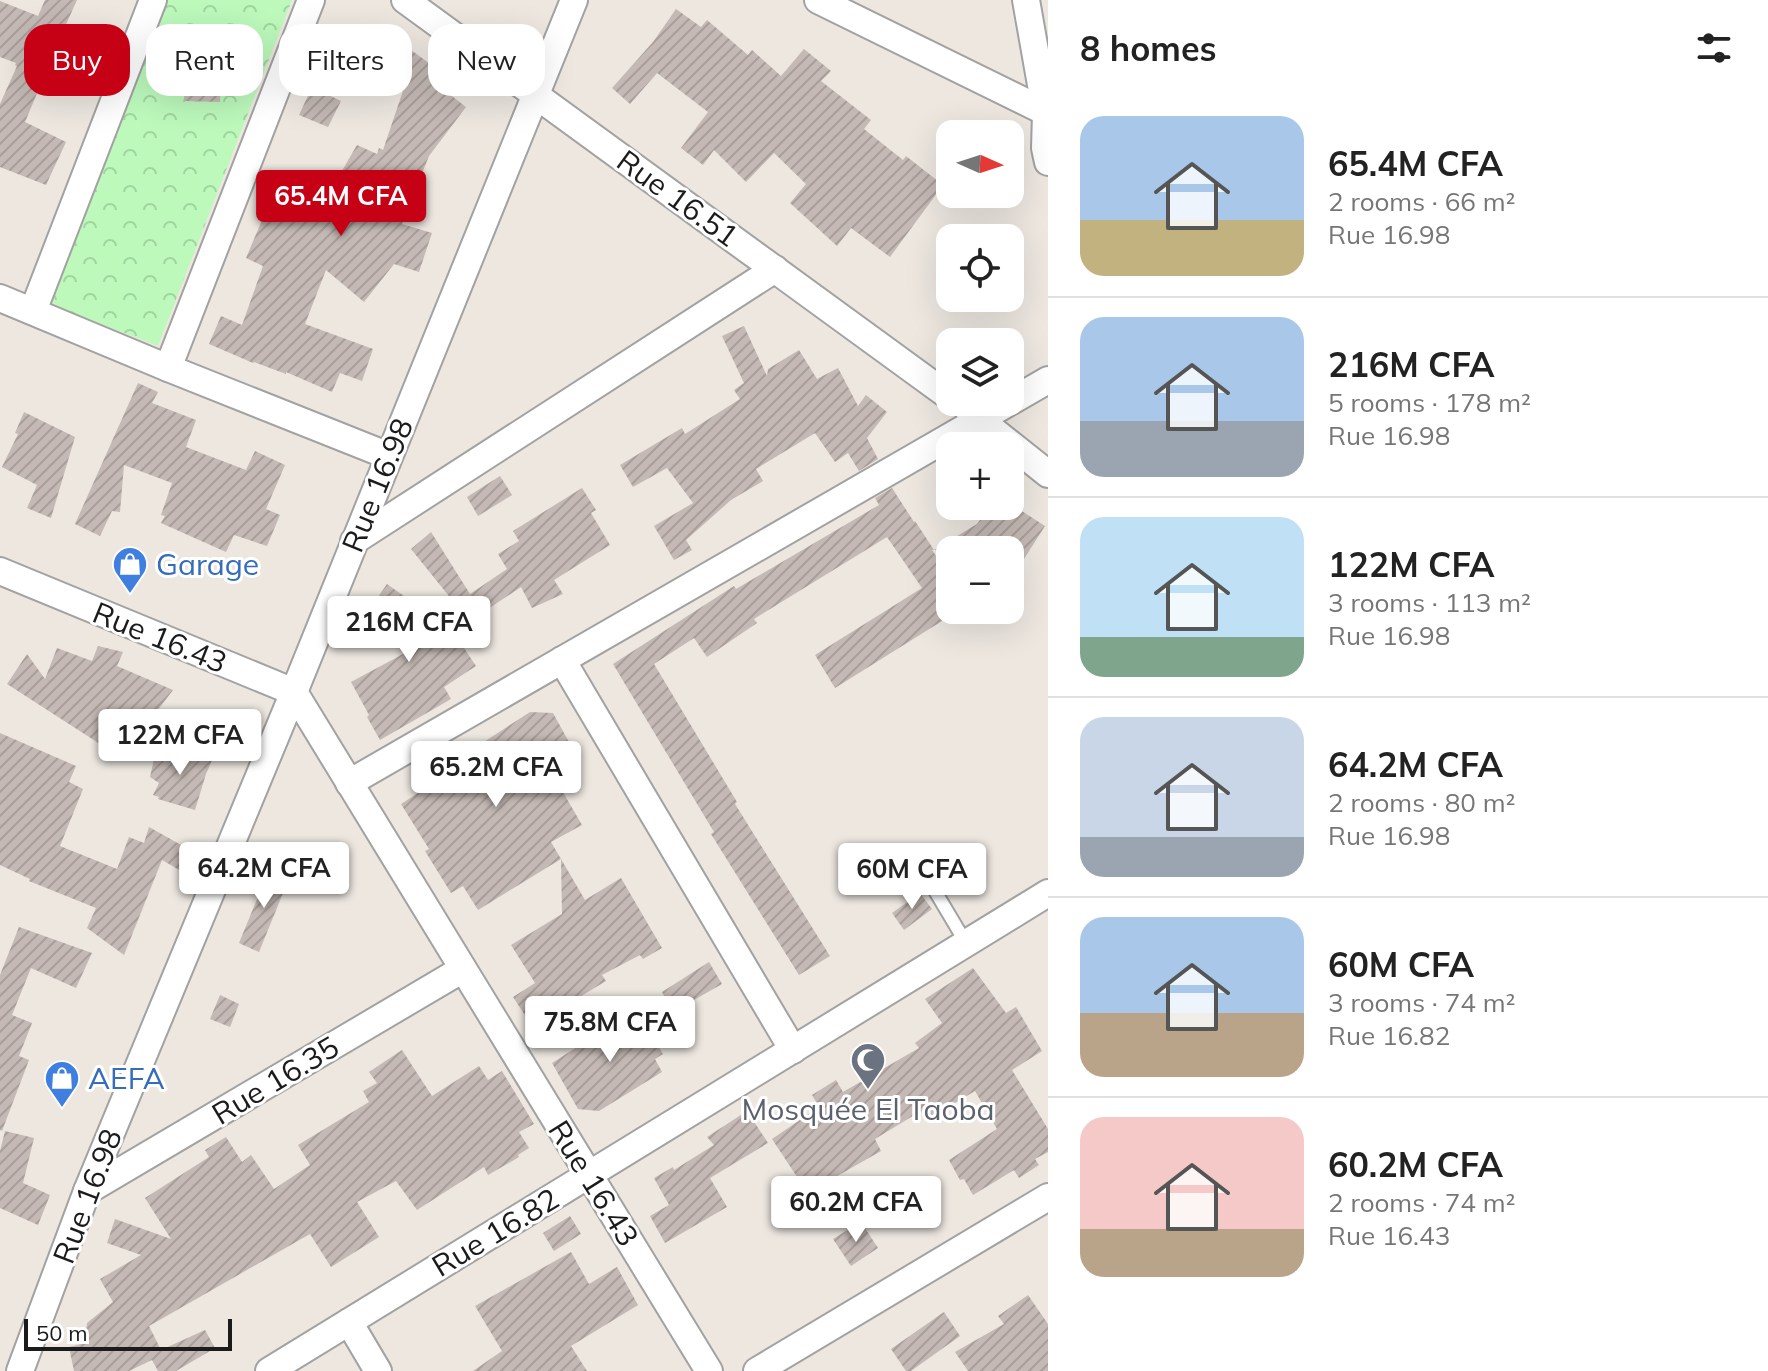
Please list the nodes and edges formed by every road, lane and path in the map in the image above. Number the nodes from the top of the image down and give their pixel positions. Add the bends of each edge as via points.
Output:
1 (153, 0) edge
2 (311, 0) edge
3 (405, 0) edge
4 (574, 0) edge
5 (1026, 0) edge
6 (823, 1) edge
7 (438, 24) edge
8 (545, 70) edge
9 (534, 96) edge
10 (538, 96) edge
11 (1047, 113) edge
12 (1048, 162) edge
13 (775, 269) junction
14 (0, 298) edge
15 (33, 311) junction
16 (168, 368) junction
17 (1048, 380) edge
18 (936, 387) edge
19 (977, 416) edge
20 (981, 419) junction
21 (389, 456) junction
22 (1048, 474) edge
23 (354, 541) junction
24 (1, 575) edge
25 (562, 660) junction
26 (294, 692) junction
27 (349, 783) junction
28 (919, 864) dead end
29 (1048, 893) edge
30 (966, 943) junction
31 (463, 969) junction
32 (793, 1050) junction
33 (589, 1175) junction
34 (87, 1191) junction
35 (1048, 1197) edge
36 (349, 1322) junction
37 (20, 1371) edge
38 (269, 1371) edge
39 (378, 1371) edge
40 (709, 1371) edge
41 (757, 1371) edge

1 - 15 street
2 - 16 street
3 - 7 street, Rue 16.51
4 - 8 street, Rue 16.98
5 - 11 street
6 - 11 street
9 - 21 street, Rue 16.98
10 - 13 street, Rue 16.51
11 - 12 street
13 - 18 street, Rue 16.51
13 - 23 street
14 - 15 street
15 - 16 street
16 - 21 street
17 - 20 street
19 - 20 street
20 - 22 street
20 - 25 street
21 - 23 street, Rue 16.98
23 - 26 street, Rue 16.98
24 - 26 street, Rue 16.43
25 - 27 street
25 - 32 street
26 - 27 street, Rue 16.43
26 - 34 street, Rue 16.98
27 - 31 street, Rue 16.43
28 - 30 lane
29 - 30 street, Rue 16.82
30 - 32 street, Rue 16.82
31 - 33 street, Rue 16.43
31 - 34 street, Rue 16.35
32 - 33 street, Rue 16.82
33 - 36 street, Rue 16.82
33 - 40 street, Rue 16.43
34 - 37 street, Rue 16.98
35 - 41 street
36 - 38 street, Rue 16.82
36 - 39 street

